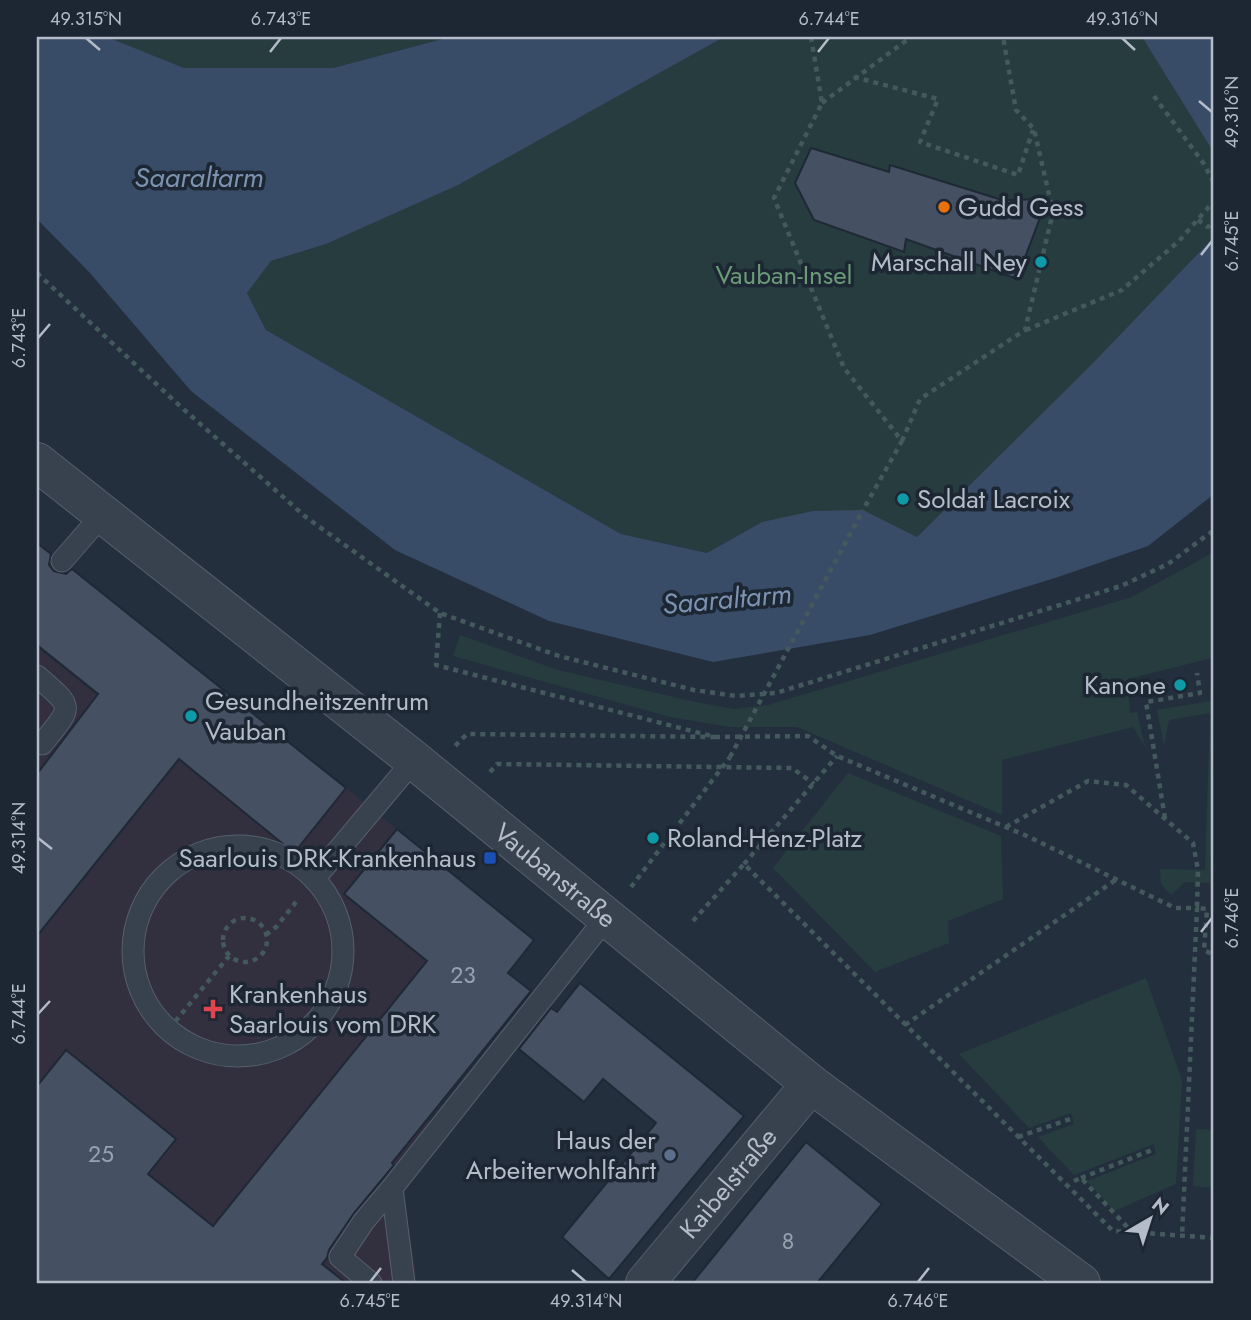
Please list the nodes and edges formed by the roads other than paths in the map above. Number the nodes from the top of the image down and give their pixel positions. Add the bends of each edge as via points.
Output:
1 (37, 462) edge
2 (103, 514) junction
3 (62, 561) dead end
4 (37, 676) edge
5 (43, 744) dead end
6 (421, 766) junction
7 (314, 879) junction
8 (606, 918) junction
9 (810, 1084) junction
10 (392, 1188) junction
11 (371, 1283) edge
12 (404, 1283) edge
13 (645, 1283) edge
14 (1081, 1283) edge

1 - 2 street, Vaubanstraße
2 - 3 lane
2 - 6 street, Vaubanstraße
4 - 5 lane via 66,706
6 - 7 lane
6 - 8 street, Vaubanstraße
7 - 7 lane via 272,852 239,846 206,851 163,878 138,921 134,955 140,988 169,1029 201,1049 237,1056 274,1049 320,1017 338,984 343,947 335,911
8 - 9 street, Vaubanstraße
8 - 10 lane
9 - 13 street, Kaibelstraße
9 - 14 street, Vaubanstraße
10 - 11 lane via 340,1257
10 - 12 lane

